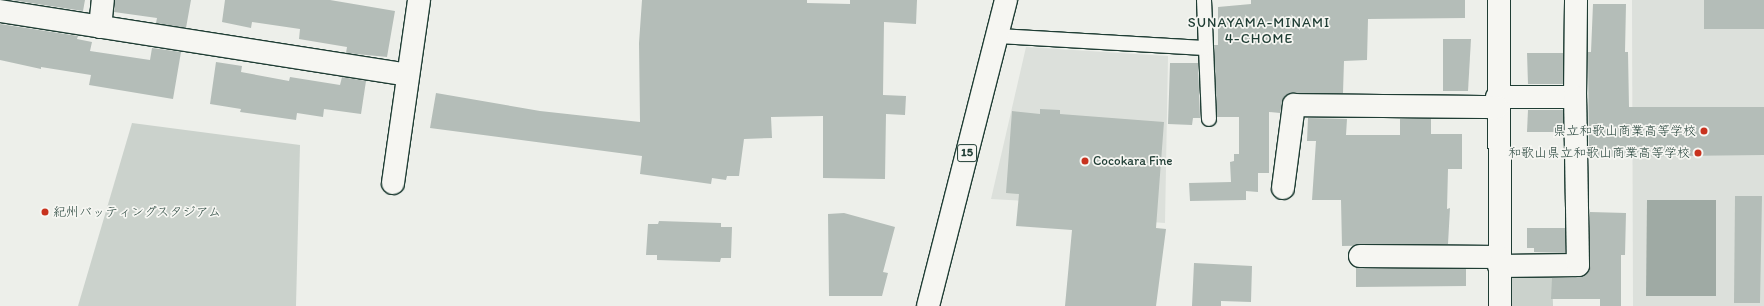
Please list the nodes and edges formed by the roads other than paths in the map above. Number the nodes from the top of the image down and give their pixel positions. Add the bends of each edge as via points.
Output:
1 (103, 0) edge
2 (419, 0) edge
3 (1006, 0) edge
4 (1204, 0) edge
5 (1499, 0) edge
6 (1576, 0) edge
7 (0, 11) edge
8 (100, 27) junction
9 (997, 36) junction
10 (1206, 48) junction
11 (408, 74) junction
12 (1575, 97) junction
13 (1497, 102) junction
14 (1209, 119) dead end
15 (393, 183) dead end
16 (1282, 188) dead end
17 (1360, 256) dead end
18 (1499, 261) junction
19 (928, 306) edge
20 (1500, 306) edge

1 - 8 street
2 - 11 street
3 - 9 street, 15
4 - 10 lane
5 - 13 street
6 - 12 street
7 - 8 street
8 - 11 street
9 - 10 lane
9 - 19 street, 15
10 - 14 lane
11 - 15 street
12 - 13 street
12 - 18 street via 1578,266
13 - 16 street via 1294,105
13 - 18 street
17 - 18 street
18 - 20 street

